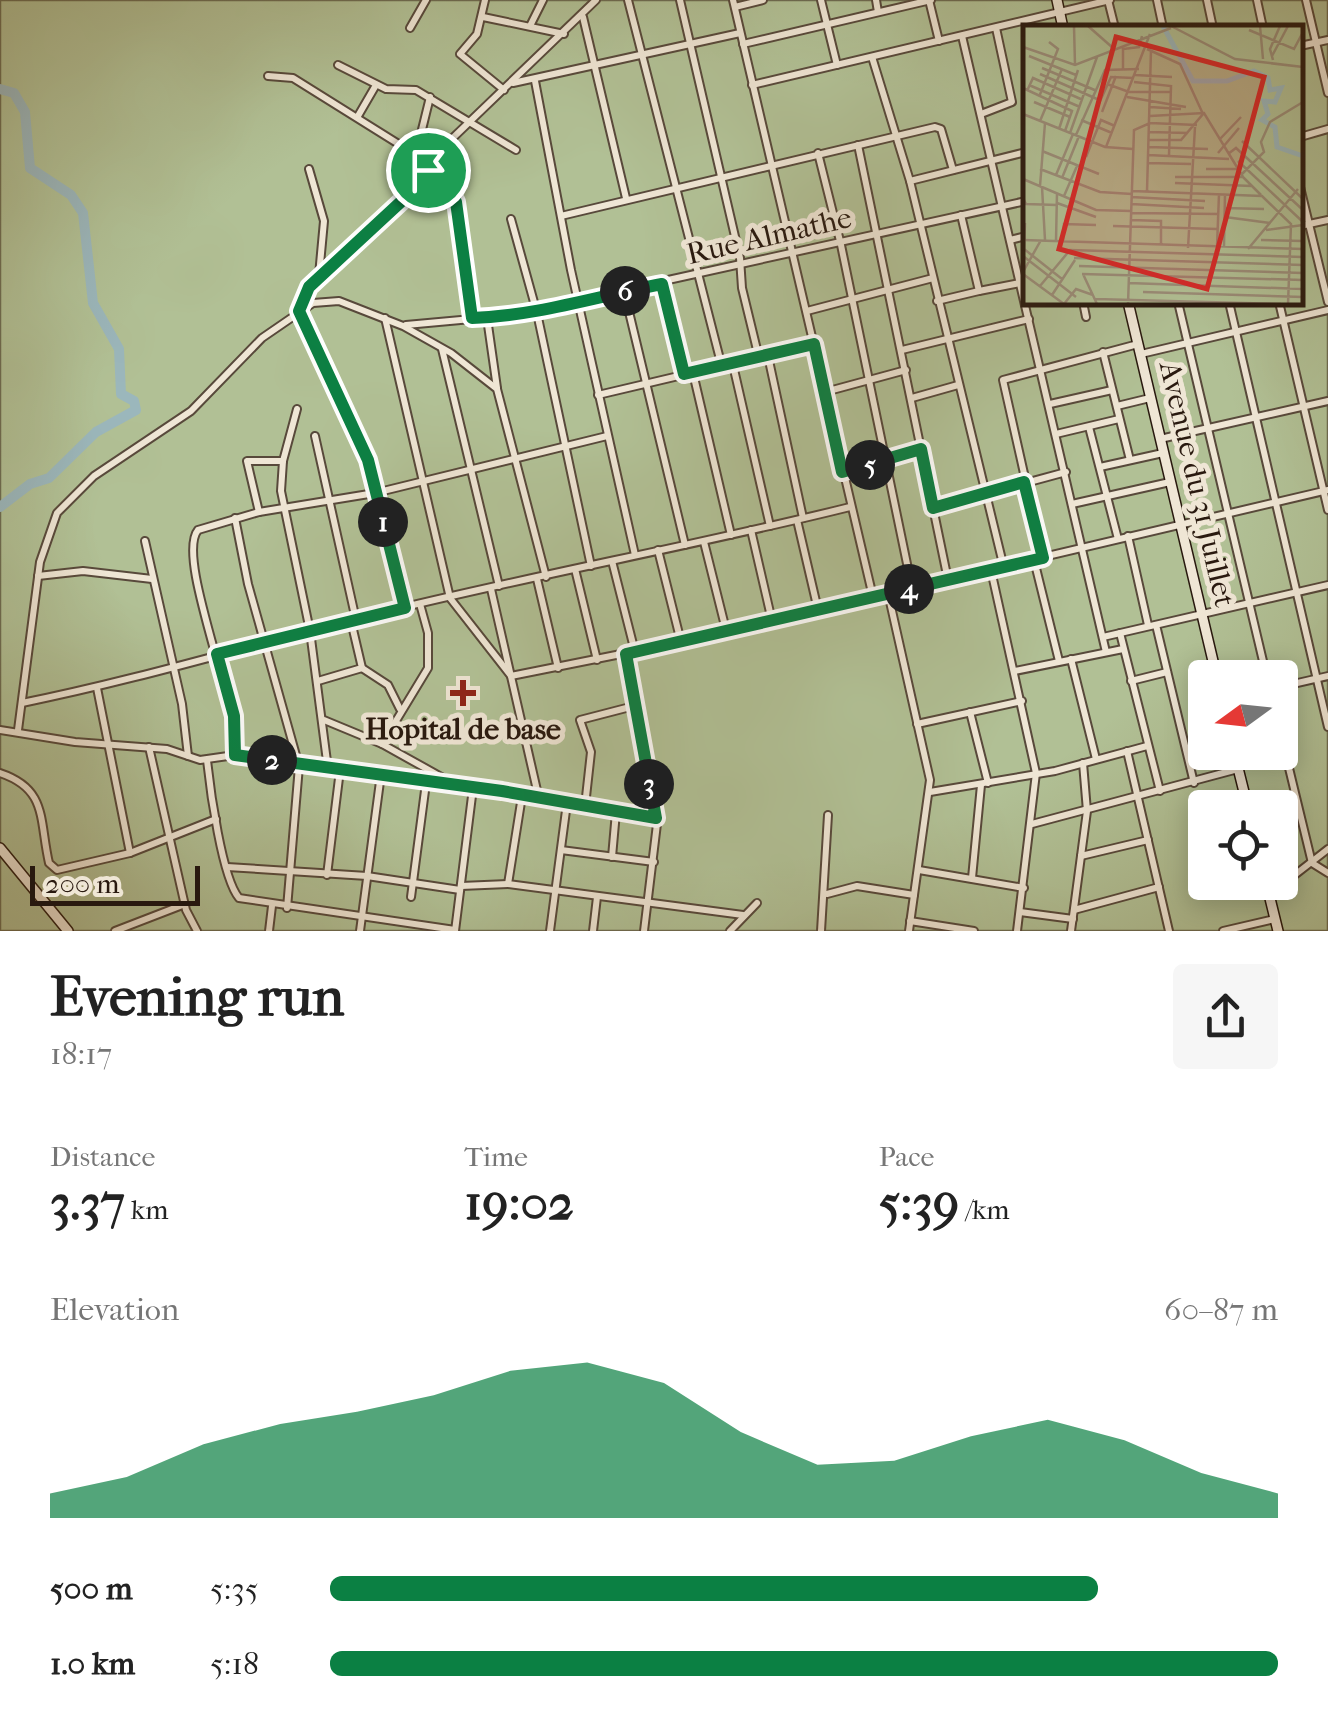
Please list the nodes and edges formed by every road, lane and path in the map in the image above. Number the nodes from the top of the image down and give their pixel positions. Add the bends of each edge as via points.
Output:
1 (426, 0) edge
2 (474, 0) edge
3 (486, 0) edge
4 (543, 0) edge
5 (596, 0) edge
6 (628, 0) edge
7 (680, 0) edge
8 (763, 0) edge
9 (821, 0) edge
10 (876, 0) edge
11 (930, 0) edge
12 (1057, 0) edge
13 (1109, 0) edge
14 (1156, 0) edge
15 (1206, 0) edge
16 (1257, 0) edge
17 (1306, 0) edge
18 (734, 3) edge
19 (878, 12) junction
20 (1060, 12) junction
21 (484, 14) junction
22 (583, 17) junction
23 (530, 24) junction
24 (827, 24) junction
25 (1027, 24) edge
26 (1063, 25) edge
27 (1113, 25) edge
28 (1163, 25) edge
29 (1212, 25) edge
30 (1263, 25) edge
31 (410, 28) dead end
32 (996, 28) junction
33 (740, 33) junction
34 (564, 34) junction
35 (962, 36) junction
36 (1328, 40) edge
37 (940, 41) junction
38 (1316, 42) junction
39 (691, 44) junction
40 (743, 44) junction
41 (1303, 45) edge
42 (872, 56) junction
43 (642, 57) junction
44 (338, 65) dead end
45 (837, 65) junction
46 (597, 66) junction
47 (268, 76) dead end
48 (535, 81) junction
49 (512, 83) junction
50 (376, 85) junction
51 (752, 85) junction
52 (504, 90) junction
53 (1328, 93) edge
54 (430, 96) junction
55 (982, 114) junction
56 (358, 116) junction
57 (471, 123) junction
58 (1328, 129) edge
59 (1303, 135) edge
60 (898, 136) junction
61 (858, 145) junction
62 (516, 150) dead end
63 (1023, 153) edge
64 (416, 154) junction
65 (818, 154) junction
66 (992, 160) junction
67 (772, 164) junction
68 (429, 166) junction
69 (309, 169) dead end
70 (953, 170) junction
71 (720, 177) junction
72 (910, 180) junction
73 (674, 188) junction
74 (626, 198) junction
75 (1023, 202) edge
76 (1003, 206) junction
77 (961, 215) junction
78 (561, 216) junction
79 (511, 219) dead end
80 (1328, 220) edge
81 (921, 224) junction
82 (1305, 225) edge
83 (879, 234) junction
84 (1023, 237) edge
85 (1010, 240) junction
86 (841, 245) junction
87 (795, 253) junction
88 (740, 264) junction
89 (699, 275) junction
90 (318, 277) junction
91 (933, 278) junction
92 (1020, 283) junction
93 (662, 284) junction
94 (890, 288) junction
95 (624, 291) junction
96 (980, 291) junction
97 (1023, 294) edge
98 (578, 300) junction
99 (852, 300) junction
100 (937, 301) junction
101 (1026, 305) edge
102 (1083, 305) edge
103 (1129, 305) edge
104 (1179, 305) edge
105 (1230, 305) edge
106 (1279, 305) edge
107 (1328, 306) edge
108 (299, 311) junction
109 (807, 311) junction
110 (538, 313) junction
111 (1086, 316) dead end
112 (386, 318) junction
113 (472, 318) junction
114 (487, 318) junction
115 (1030, 319) junction
116 (1283, 322) junction
117 (403, 326) junction
118 (1236, 332) junction
119 (945, 339) junction
120 (814, 344) junction
121 (1188, 344) junction
122 (442, 347) junction
123 (1139, 349) junction
124 (902, 350) junction
125 (1103, 352) junction
126 (768, 356) junction
127 (759, 358) junction
128 (733, 364) junction
129 (722, 367) junction
130 (1041, 367) junction
131 (906, 370) junction
132 (688, 373) junction
133 (868, 378) junction
134 (647, 384) junction
135 (958, 386) junction
136 (497, 390) junction
137 (1112, 390) junction
138 (824, 392) junction
139 (598, 395) junction
140 (912, 398) junction
141 (1150, 398) junction
142 (1328, 401) edge
143 (1050, 404) junction
144 (1117, 406) junction
145 (1304, 407) junction
146 (297, 409) dead end
147 (1120, 418) junction
148 (1255, 418) junction
149 (1090, 427) junction
150 (1209, 429) junction
151 (1056, 434) junction
152 (315, 436) dead end
153 (607, 436) junction
154 (1160, 440) junction
155 (563, 446) junction
156 (921, 449) junction
157 (1163, 452) junction
158 (516, 458) junction
159 (882, 460) junction
160 (1130, 460) junction
161 (283, 461) junction
162 (1100, 467) junction
163 (470, 469) junction
164 (842, 472) junction
165 (1066, 472) junction
166 (422, 480) junction
167 (1024, 482) junction
168 (1170, 482) junction
169 (1326, 491) edge
170 (375, 493) junction
171 (1106, 496) junction
172 (984, 497) junction
173 (328, 502) junction
174 (1276, 502) junction
175 (1072, 504) junction
176 (850, 507) junction
177 (933, 508) junction
178 (283, 509) junction
179 (1328, 510) edge
180 (258, 512) junction
181 (1228, 514) junction
182 (235, 518) junction
183 (800, 519) junction
184 (1180, 524) junction
185 (770, 526) junction
186 (751, 530) junction
187 (731, 535) junction
188 (1128, 536) junction
189 (1118, 539) junction
190 (145, 542) dead end
191 (704, 542) junction
192 (685, 545) junction
193 (1081, 548) junction
194 (658, 550) junction
195 (634, 555) junction
196 (1038, 559) junction
197 (612, 561) junction
198 (591, 566) junction
199 (1004, 568) junction
200 (575, 569) junction
201 (991, 570) junction
202 (38, 576) junction
203 (546, 577) junction
204 (152, 578) junction
205 (537, 579) junction
206 (948, 580) junction
207 (1328, 584) edge
208 (495, 588) junction
209 (912, 588) junction
210 (888, 593) junction
211 (1296, 593) junction
212 (873, 596) junction
213 (450, 598) junction
214 (420, 604) junction
215 (1249, 604) junction
216 (405, 608) junction
217 (818, 610) junction
218 (1202, 614) junction
219 (354, 620) junction
220 (772, 620) junction
221 (1152, 625) junction
222 (310, 630) junction
223 (726, 630) junction
224 (1120, 633) junction
225 (1103, 637) junction
226 (263, 642) junction
227 (681, 642) junction
228 (1123, 649) junction
229 (635, 652) junction
230 (1106, 652) junction
231 (217, 654) junction
232 (626, 654) junction
233 (1071, 659) junction
234 (597, 660) junction
235 (1213, 660) edge
236 (1263, 660) edge
237 (1059, 661) junction
238 (172, 665) junction
239 (362, 668) junction
240 (558, 668) junction
241 (1015, 672) junction
242 (1167, 672) junction
243 (511, 676) junction
244 (1328, 676) edge
245 (1316, 679) junction
246 (318, 681) junction
247 (1131, 681) junction
248 (1298, 682) edge
249 (97, 688) junction
250 (1022, 700) junction
251 (22, 703) junction
252 (634, 706) junction
253 (400, 710) junction
254 (970, 712) junction
255 (324, 720) junction
256 (918, 724) junction
257 (1328, 727) edge
258 (0, 730) edge
259 (18, 730) junction
260 (109, 744) junction
261 (382, 744) junction
262 (1148, 746) junction
263 (149, 747) junction
264 (1127, 751) junction
265 (235, 755) junction
266 (188, 756) junction
267 (1096, 759) junction
268 (208, 760) junction
269 (1083, 763) junction
270 (299, 766) junction
271 (328, 769) junction
272 (340, 770) junction
273 (1235, 770) edge
274 (1289, 770) edge
275 (0, 772) edge
276 (1036, 773) junction
277 (381, 774) junction
278 (426, 783) junction
279 (984, 784) junction
280 (1194, 784) junction
281 (454, 785) junction
282 (473, 788) junction
283 (1160, 791) junction
284 (930, 792) junction
285 (522, 796) junction
286 (1138, 798) junction
287 (539, 799) junction
288 (567, 804) junction
289 (586, 806) junction
290 (1087, 811) junction
291 (616, 812) junction
292 (828, 816) dead end
293 (656, 818) junction
294 (216, 819) junction
295 (1032, 824) junction
296 (172, 836) junction
297 (1148, 840) junction
298 (0, 848) edge
299 (1328, 849) edge
300 (560, 850) junction
301 (130, 853) junction
302 (612, 856) junction
303 (1081, 856) junction
304 (654, 862) junction
305 (1312, 863) junction
306 (227, 867) junction
307 (919, 870) junction
308 (291, 872) junction
309 (1298, 873) edge
310 (1328, 873) edge
311 (327, 875) junction
312 (367, 876) junction
313 (972, 878) junction
314 (412, 882) junction
315 (508, 884) junction
316 (1159, 887) junction
317 (460, 888) junction
318 (1024, 888) junction
319 (555, 892) junction
320 (827, 894) junction
321 (914, 894) junction
322 (411, 896) dead end
323 (597, 897) junction
324 (1270, 900) edge
325 (757, 903) dead end
326 (186, 904) junction
327 (646, 904) junction
328 (272, 906) junction
329 (287, 908) junction
330 (1020, 912) junction
331 (743, 915) junction
332 (1074, 915) junction
333 (362, 916) junction
334 (1275, 919) junction
335 (910, 921) junction
336 (67, 931) edge
337 (114, 931) edge
338 (197, 931) edge
339 (269, 931) edge
340 (360, 931) edge
341 (455, 931) edge
342 (550, 931) edge
343 (594, 931) edge
344 (644, 931) edge
345 (730, 931) edge
346 (822, 931) edge
347 (909, 931) edge
348 (974, 931) edge
349 (1017, 931) edge
350 (1071, 931) edge
351 (1169, 931) edge
352 (1223, 931) edge
353 (1278, 931) edge

1 - 31 street
2 - 21 street
3 - 21 street
4 - 23 street
5 - 22 street
6 - 43 street
7 - 39 street
8 - 18 street
9 - 24 street
10 - 19 street
11 - 19 street
11 - 37 street
12 - 20 street
13 - 20 street
13 - 27 street
14 - 28 street
15 - 29 street
16 - 30 street
17 - 38 street
18 - 33 street
19 - 24 street
20 - 25 street
20 - 26 street
21 - 23 street
21 - 52 street via 460,56
22 - 34 street
22 - 46 street
23 - 34 street
24 - 40 street
24 - 45 street
25 - 32 street
32 - 35 street
32 - 55 street via 1012,102
33 - 39 street
33 - 40 street
34 - 49 street
35 - 37 street
35 - 55 street
36 - 38 street
37 - 42 street
38 - 41 street
38 - 53 street
39 - 43 street
39 - 71 street
40 - 51 street
42 - 45 street
42 - 60 street
43 - 46 street
43 - 73 street
44 - 50 street
45 - 51 street
46 - 48 street
46 - 74 street
47 - 56 street via 293,78
48 - 49 street
48 - 78 street
49 - 52 street
50 - 54 street
50 - 56 street
51 - 67 street
52 - 57 street
54 - 57 street
54 - 64 street
55 - 66 street
56 - 64 street
57 - 62 street
57 - 68 street
58 - 59 street
60 - 61 street
60 - 70 street via 940,128
60 - 72 street
61 - 65 street
61 - 83 street
63 - 66 street
64 - 68 street
65 - 67 street
65 - 86 street
66 - 70 street
66 - 76 street
67 - 71 street
67 - 87 street
68 - 90 street via 419,185
68 - 113 street via 456,202
69 - 90 street via 324,221
70 - 72 street
71 - 73 street
71 - 88 street
72 - 81 street
73 - 74 street
73 - 89 street
74 - 78 street
75 - 76 street, Rue Almathe
76 - 77 street, Rue Almathe
76 - 85 street
77 - 81 street, Rue Almathe
77 - 96 street
78 - 98 street
79 - 110 street
80 - 82 street
81 - 83 street, Rue Almathe
81 - 91 street
82 - 107 street
83 - 86 street, Rue Almathe
83 - 94 street
84 - 85 street
85 - 92 street
86 - 87 street, Rue Almathe
86 - 99 street
87 - 88 street, Rue Almathe
87 - 109 street
88 - 89 street, Rue Almathe
88 - 127 street
89 - 93 street, Rue Almathe
89 - 129 street
90 - 108 street
91 - 94 street
91 - 100 street
92 - 96 street
92 - 97 street
93 - 95 street, Rue Almathe
93 - 132 street
94 - 99 street
94 - 124 street
95 - 98 street, Rue Almathe
95 - 134 street
96 - 100 street
98 - 110 street, Rue Almathe
98 - 139 street
99 - 109 street
99 - 133 street
100 - 119 street
101 - 115 street
102 - 111 street
103 - 123 street, Avenue du 31 Juillet
104 - 121 street
105 - 118 street
106 - 116 street
107 - 116 street
108 - 112 street via 331,300
108 - 170 street via 356,427
108 - 202 street via 262,338 191,411 71,497 48,530
109 - 120 street
110 - 114 street, Rue Almathe
110 - 155 street
112 - 117 street
112 - 166 street
113 - 114 street, Rue Almathe
113 - 117 street, Rue Almathe
114 - 136 street
115 - 119 street
115 - 130 street
116 - 118 street
116 - 145 street
117 - 122 street
118 - 121 street
118 - 148 street
119 - 124 street
119 - 135 street
120 - 126 street
120 - 138 street
121 - 123 street
121 - 150 street
122 - 136 street
122 - 163 street
123 - 125 street
123 - 141 street, Avenue du 31 Juillet
124 - 131 street
125 - 130 street
125 - 137 street
126 - 127 street
126 - 183 street
127 - 128 street
128 - 129 street
128 - 185 street
129 - 132 street
130 - 143 street
130 - 167 street via 1002,381
131 - 133 street
131 - 140 street
132 - 134 street
132 - 187 street
133 - 138 street
133 - 159 street
134 - 139 street
134 - 192 street
135 - 140 street
135 - 172 street
136 - 158 street
137 - 143 street
137 - 144 street
138 - 164 street
139 - 153 street
140 - 156 street
141 - 144 street
141 - 154 street, Avenue du 31 Juillet
142 - 145 street
143 - 151 street
144 - 147 street
145 - 148 street
145 - 169 street
146 - 161 street
147 - 149 street
147 - 160 street
148 - 150 street
148 - 174 street
149 - 151 street
149 - 162 street
150 - 154 street
150 - 181 street
151 - 165 street
152 - 173 street
153 - 155 street
153 - 195 street
154 - 157 street, Avenue du 31 Juillet
155 - 158 street
155 - 198 street
156 - 159 street
156 - 177 street
157 - 160 street
157 - 168 street, Avenue du 31 Juillet
158 - 163 street
158 - 203 street
159 - 164 street
159 - 209 street
160 - 162 street
161 - 178 street
161 - 180 street via 247,462
162 - 171 street
163 - 166 street
163 - 208 street
164 - 176 street
165 - 167 street
165 - 175 street
166 - 170 street
166 - 213 street
167 - 172 street
167 - 196 street
168 - 171 street
168 - 184 street, Avenue du 31 Juillet
169 - 174 street
169 - 179 street
170 - 173 street
170 - 216 street
171 - 175 street
171 - 189 street
172 - 177 street
172 - 199 street
173 - 178 street
173 - 219 street
174 - 181 street
174 - 211 street
175 - 193 street
176 - 183 street
176 - 212 street
177 - 206 street
178 - 180 street
178 - 222 street
180 - 182 street
181 - 184 street
181 - 215 street
182 - 226 street
182 - 231 street via 198,530 191,541
183 - 185 street
183 - 217 street
184 - 188 street
184 - 218 street, Avenue du 31 Juillet
185 - 186 street
186 - 187 street
186 - 220 street
187 - 191 street
188 - 189 street
188 - 221 street
189 - 193 street
190 - 204 street
191 - 192 street
191 - 223 street
192 - 194 street
193 - 196 street
193 - 225 street
194 - 195 street
194 - 227 street
195 - 197 street
196 - 199 street
196 - 237 street
197 - 198 street
197 - 229 street
198 - 200 street
199 - 201 street
200 - 203 street
200 - 234 street
201 - 206 street
201 - 241 street
202 - 204 street via 83,571
202 - 251 street
203 - 205 street
204 - 238 street
205 - 208 street
205 - 240 street
206 - 209 street
207 - 211 street
208 - 213 street
208 - 243 street
209 - 210 street
210 - 212 street
210 - 256 street
211 - 215 street
211 - 245 street
212 - 217 street
213 - 214 street
213 - 243 street
214 - 216 street
214 - 253 street via 428,668
215 - 218 street
215 - 236 street
216 - 219 street
217 - 220 street
218 - 221 street
218 - 235 street, Avenue du 31 Juillet
219 - 222 street
219 - 239 street
220 - 223 street
221 - 224 street
221 - 242 street
222 - 226 street
222 - 246 street
223 - 227 street
224 - 225 street
224 - 228 street
225 - 230 street
226 - 231 street
226 - 270 street
227 - 229 street
228 - 230 street
228 - 247 street
229 - 232 street
230 - 233 street
231 - 238 street
231 - 265 street via 234,716
232 - 234 street
232 - 252 street
233 - 237 street
233 - 267 street
234 - 240 street
237 - 241 street
238 - 249 street
238 - 266 street
239 - 246 street
239 - 253 street via 388,684
240 - 243 street
241 - 250 street
242 - 247 street
242 - 280 street
243 - 287 street
244 - 245 street
245 - 248 street
245 - 257 street
246 - 255 street
247 - 262 street
249 - 251 street
249 - 260 street
250 - 254 street
250 - 276 street
251 - 259 street
252 - 289 street via 580,720 592,752
252 - 293 street
253 - 261 street
254 - 256 street
254 - 279 street
255 - 261 street
255 - 271 street
256 - 284 street
258 - 259 street
259 - 260 street
260 - 263 street
260 - 301 street
261 - 281 street
262 - 264 street
262 - 283 street
263 - 266 street
263 - 296 street
264 - 267 street
264 - 286 street
265 - 268 street
265 - 270 street
266 - 268 street
267 - 269 street
268 - 294 street
269 - 276 street
269 - 290 street
270 - 271 street
270 - 308 street
271 - 272 street
272 - 277 street
272 - 311 street
273 - 280 street
274 - 305 street
275 - 301 street via 32,791 49,863 57,870
276 - 279 street
276 - 295 street
277 - 278 street
277 - 312 street
278 - 281 street
278 - 314 street
279 - 284 street
279 - 313 street
280 - 283 street
281 - 282 street
282 - 285 street
282 - 317 street
283 - 286 street
284 - 307 street
285 - 287 street
285 - 315 street
286 - 290 street
286 - 297 street
287 - 288 street
288 - 289 street
288 - 300 street
289 - 291 street
290 - 295 street
290 - 303 street
291 - 293 street
291 - 302 street
292 - 320 street
293 - 304 street
294 - 296 street
294 - 306 street
295 - 318 street
296 - 301 street
296 - 326 street
297 - 303 street
297 - 316 street
298 - 336 street
299 - 305 street
300 - 302 street
300 - 319 street
302 - 304 street
303 - 332 street
304 - 327 street
305 - 309 street
305 - 310 street
306 - 308 street
306 - 328 street via 239,898
307 - 313 street
307 - 321 street
308 - 311 street
308 - 329 street
311 - 312 street
312 - 314 street
312 - 333 street
313 - 318 street
314 - 317 street
314 - 322 street
315 - 317 street
315 - 319 street
316 - 332 street
316 - 351 street
317 - 341 street
318 - 330 street
319 - 323 street
319 - 342 street
320 - 321 street via 857,886
320 - 346 street
321 - 335 street
323 - 327 street
323 - 343 street
324 - 334 street
325 - 331 street
326 - 337 street
326 - 338 street
327 - 331 street
327 - 344 street
328 - 329 street
328 - 339 street
329 - 333 street
330 - 332 street
330 - 349 street
331 - 345 street
332 - 350 street
333 - 340 street
333 - 341 street
334 - 352 street
334 - 353 street
335 - 347 street
335 - 348 street

